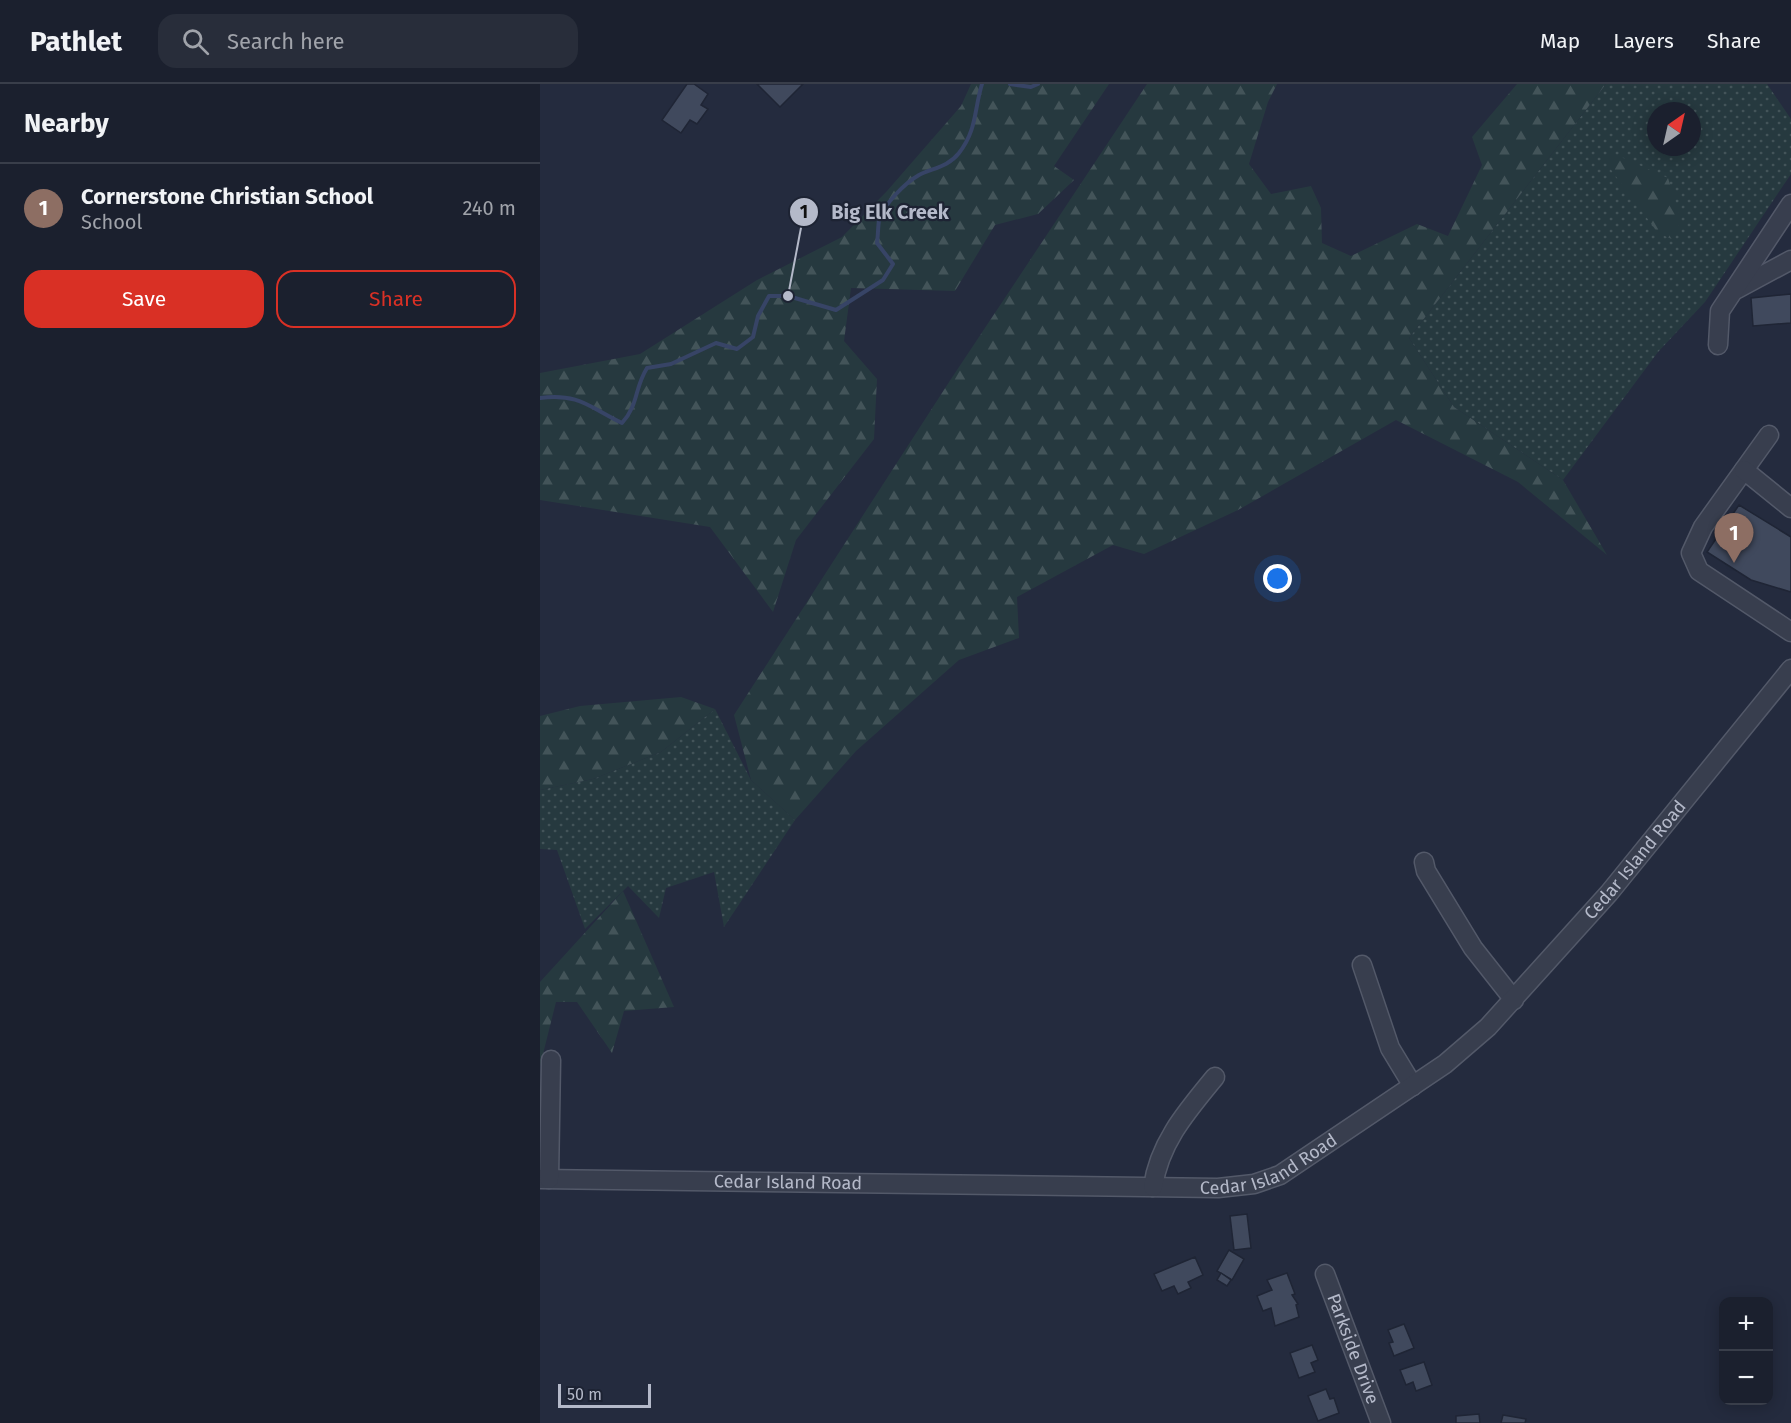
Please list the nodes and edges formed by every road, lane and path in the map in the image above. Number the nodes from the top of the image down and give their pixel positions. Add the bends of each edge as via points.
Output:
1 (1791, 204) edge
2 (1791, 260) edge
3 (1733, 290) junction
4 (1718, 345) dead end
5 (1769, 435) dead end
6 (1744, 470) junction
7 (1791, 508) edge
8 (1791, 632) edge
9 (1791, 669) edge
10 (1424, 862) dead end
11 (1362, 965) dead end
12 (1514, 999) junction
13 (551, 1060) dead end
14 (1215, 1077) dead end
15 (1413, 1086) junction
16 (545, 1179) edge
17 (1153, 1188) junction
18 (1325, 1274) dead end
19 (1381, 1423) edge

1 - 3 street
2 - 3 street
3 - 4 street via 1720,310
5 - 6 street
6 - 7 street
6 - 8 street via 1703,527 1691,553 1699,571
9 - 12 street, Cedar Island Road via 1609,893
10 - 12 street via 1473,948
11 - 15 street via 1390,1048
12 - 15 street, Cedar Island Road via 1488,1027
13 - 16 street
14 - 17 street via 1182,1117 1162,1150
15 - 17 street, Cedar Island Road via 1280,1175 1254,1184 1218,1188
16 - 17 street, Cedar Island Road
18 - 19 street, Parkside Drive

